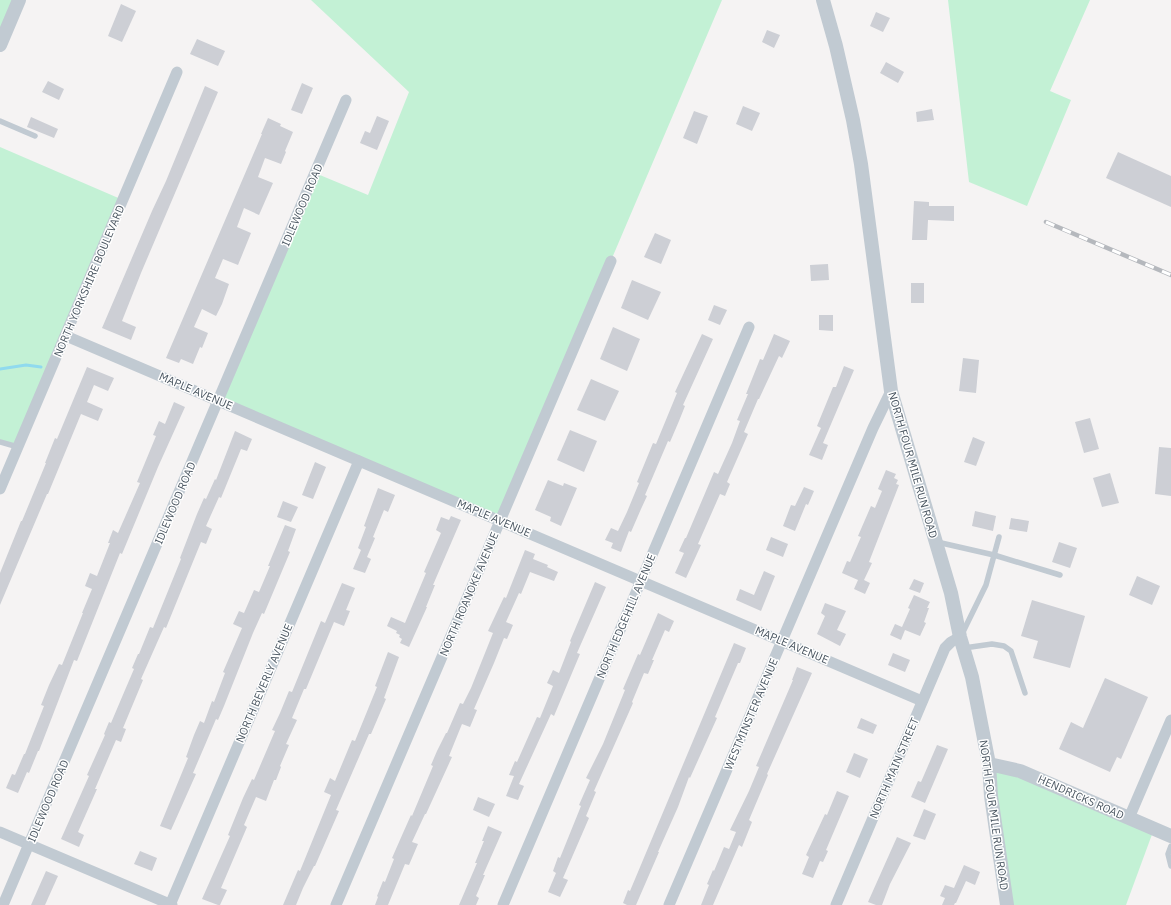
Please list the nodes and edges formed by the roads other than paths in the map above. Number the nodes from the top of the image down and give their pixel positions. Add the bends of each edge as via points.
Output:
1 (19, 0) edge
2 (822, 0) edge
3 (0, 45) edge
4 (177, 72) dead end
5 (346, 100) dead end
6 (0, 121) edge
7 (35, 136) dead end
8 (611, 261) dead end
9 (749, 328) dead end
10 (66, 336) junction
11 (891, 391) junction
12 (218, 401) junction
13 (0, 442) edge
14 (18, 447) junction
15 (359, 461) junction
16 (0, 490) edge
17 (500, 521) junction
18 (1000, 538) dead end
19 (935, 541) junction
20 (994, 555) junction
21 (1060, 575) dead end
22 (641, 581) junction
23 (782, 641) junction
24 (962, 643) junction
25 (1025, 693) dead end
26 (922, 701) junction
27 (1171, 720) edge
28 (989, 764) junction
29 (1129, 818) junction
30 (0, 832) edge
31 (1171, 836) edge
32 (29, 844) junction
33 (1171, 846) edge
34 (1171, 866) edge
35 (4, 905) edge
36 (171, 905) edge
37 (336, 905) edge
38 (503, 905) edge
39 (670, 905) edge
40 (836, 905) edge
41 (1007, 905) edge

1 - 3 street
2 - 11 street, NORTH FOUR MILE RUN ROAD via 853,120
4 - 10 street, NORTH YORKSHIRE BOULEVARD
5 - 12 street, IDLEWOOD ROAD
6 - 7 lane
8 - 17 street, NORTH ROANOKE AVENUE
9 - 22 street, NORTH EDGEHILL AVENUE
10 - 12 street, MAPLE AVENUE
10 - 14 street, NORTH YORKSHIRE BOULEVARD
11 - 19 street, NORTH FOUR MILE RUN ROAD
11 - 23 street, WESTMINSTER AVENUE
12 - 15 street, MAPLE AVENUE
12 - 32 street, IDLEWOOD ROAD
13 - 14 lane
14 - 16 street, NORTH YORKSHIRE BOULEVARD
15 - 17 street, MAPLE AVENUE
15 - 36 street, NORTH BEVERLY AVENUE
17 - 22 street, MAPLE AVENUE
17 - 37 street, NORTH ROANOKE AVENUE
18 - 20 lane
19 - 20 lane
19 - 24 street, NORTH FOUR MILE RUN ROAD via 951,593
20 - 21 lane
20 - 24 lane via 986,585
22 - 23 street, MAPLE AVENUE
22 - 38 street, NORTH EDGEHILL AVENUE
23 - 26 street, MAPLE AVENUE
23 - 39 street, WESTMINSTER AVENUE
24 - 25 lane via 992,644 1004,646 1011,651
24 - 26 street, NORTH MAIN STREET via 951,642 945,648
24 - 28 street, NORTH FOUR MILE RUN ROAD via 972,677
26 - 40 street, NORTH MAIN STREET
27 - 29 street
28 - 29 street, HENDRICKS ROAD via 1020,770
28 - 41 street, NORTH FOUR MILE RUN ROAD via 991,796
29 - 31 street, HENDRICKS ROAD
30 - 32 street
32 - 35 street, IDLEWOOD ROAD
32 - 36 street
33 - 34 lane via 1168,854

